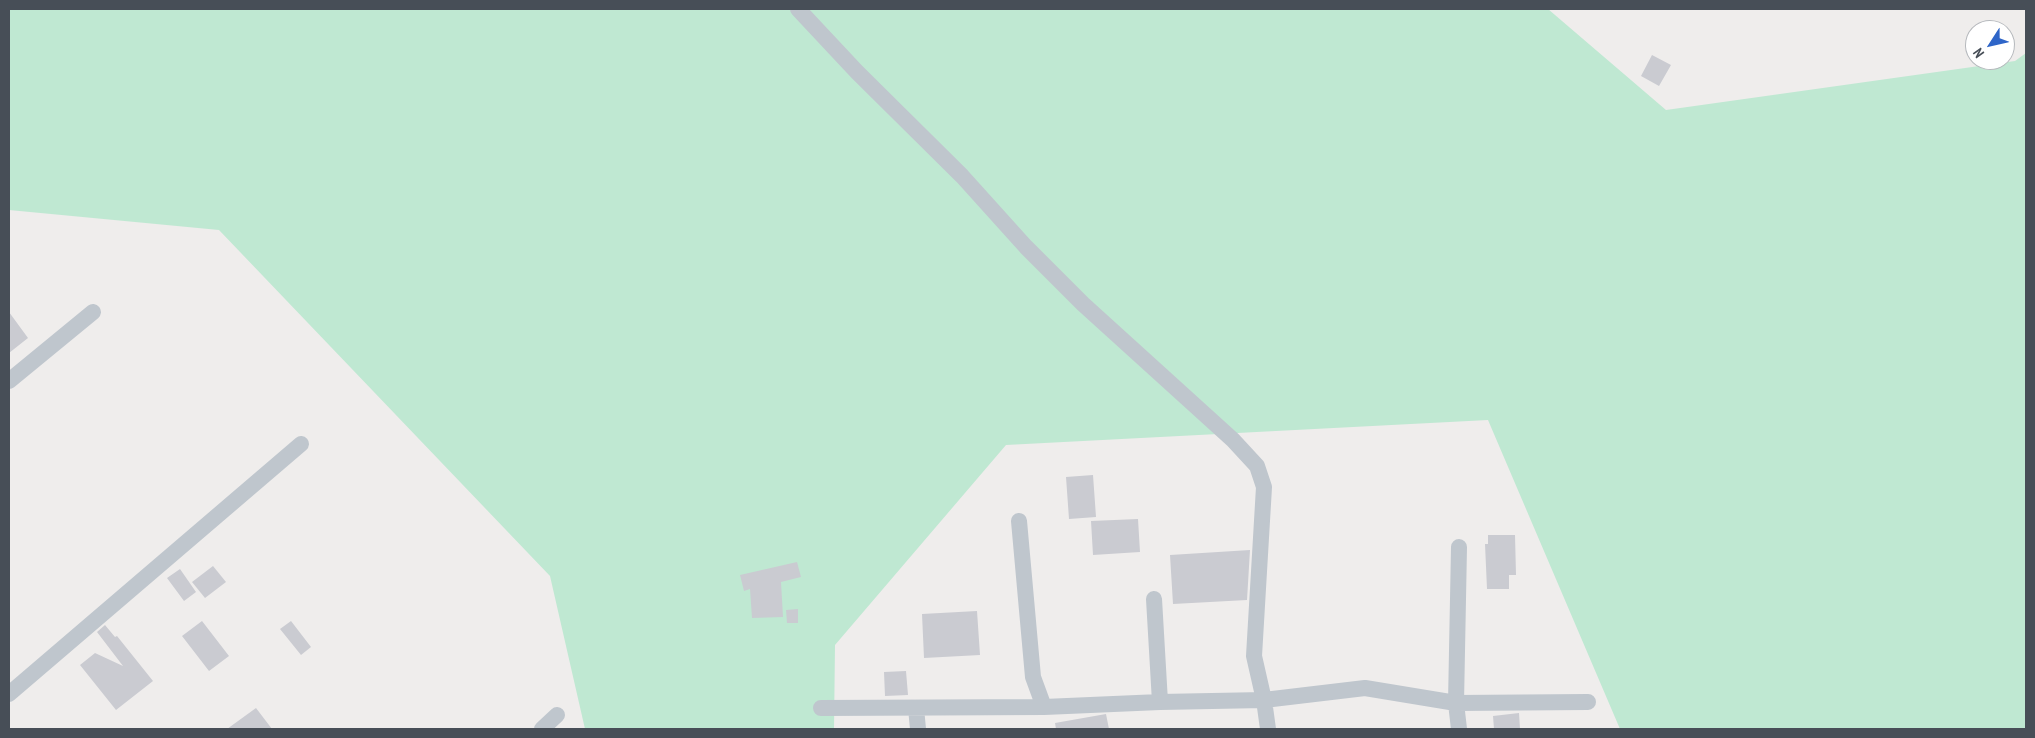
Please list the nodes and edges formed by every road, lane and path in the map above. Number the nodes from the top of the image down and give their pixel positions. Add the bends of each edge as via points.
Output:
1 (798, 9) edge
2 (93, 312) dead end
3 (9, 381) edge
4 (301, 444) dead end
5 (1019, 521) dead end
6 (1459, 547) dead end
7 (1154, 599) dead end
8 (9, 694) edge
9 (1264, 700) junction
10 (1160, 702) junction
11 (1588, 702) dead end
12 (1456, 703) junction
13 (1044, 707) junction
14 (821, 708) dead end
15 (916, 708) junction
16 (557, 715) dead end
17 (542, 729) edge
18 (918, 729) edge
19 (1268, 729) edge
20 (1459, 729) edge

1 - 9 street via 1083,304 1233,440 1257,466 1264,487 1254,656
2 - 3 street
4 - 8 street
5 - 13 street via 1033,677
6 - 12 street
7 - 10 street
9 - 10 street
9 - 12 street via 1365,688
9 - 19 street
10 - 13 street
11 - 12 street
12 - 20 street
13 - 15 street
14 - 15 street
15 - 18 street
16 - 17 street

